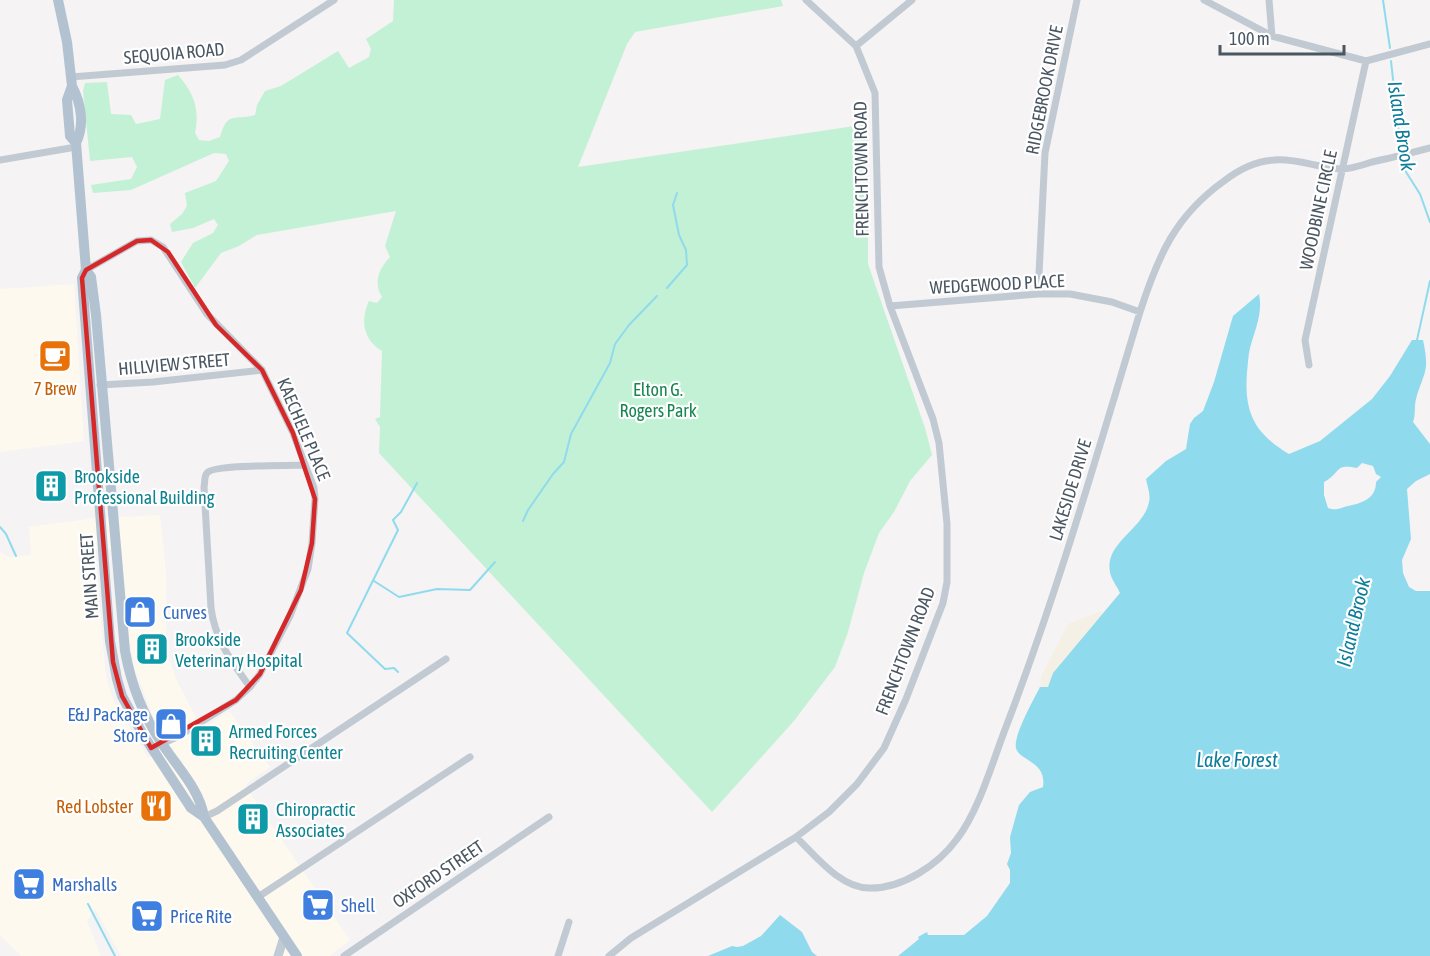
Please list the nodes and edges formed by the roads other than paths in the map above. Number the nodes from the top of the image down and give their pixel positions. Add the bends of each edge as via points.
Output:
1 (58, 0) edge
2 (334, 0) edge
3 (806, 0) edge
4 (912, 0) edge
5 (1077, 0) edge
6 (1204, 0) edge
7 (1269, 0) edge
8 (1272, 36) junction
9 (1430, 44) edge
10 (856, 46) junction
11 (1366, 61) junction
12 (72, 81) junction
13 (76, 145) junction
14 (1430, 148) edge
15 (0, 160) edge
16 (1342, 169) junction
17 (86, 270) junction
18 (1038, 294) junction
19 (890, 306) junction
20 (1140, 312) junction
21 (1309, 365) dead end
22 (262, 370) junction
23 (90, 384) junction
24 (102, 385) junction
25 (304, 465) junction
26 (103, 479) junction
27 (110, 558) junction
28 (124, 651) junction
29 (112, 656) junction
30 (446, 658) dead end
31 (250, 687) junction
32 (162, 743) junction
33 (151, 748) junction
34 (470, 757) dead end
35 (204, 817) junction
36 (549, 817) dead end
37 (796, 837) junction
38 (258, 897) junction
39 (569, 922) dead end
40 (284, 937) junction
41 (278, 956) edge
42 (297, 956) edge
43 (344, 956) edge
44 (558, 956) edge
45 (609, 956) edge

1 - 12 main road, MAIN STREET
2 - 12 street, SEQUOIA ROAD via 241,60
3 - 10 street, FRENCHTOWN ROAD
4 - 10 street
5 - 18 street, RIDGEBROOK DRIVE via 1045,153
6 - 8 street
7 - 8 street
8 - 11 street
9 - 11 street
10 - 19 street, FRENCHTOWN ROAD via 875,93 877,255
11 - 16 street, WOODBINE CIRCLE
12 - 13 main road, MAIN STREET via 67,100 69,136
13 - 15 street
13 - 17 main road, MAIN STREET
14 - 16 street, LAKESIDE DRIVE
16 - 20 street, LAKESIDE DRIVE via 1271,160 1247,167 1222,182 1176,227 1157,261
16 - 21 street, WOODBINE CIRCLE via 1305,340
17 - 22 street, KAECHELE PLACE via 137,242 157,242 168,252 207,314
17 - 23 main road, MAIN STREET via 82,278
17 - 24 main road, MAIN STREET via 91,277
18 - 19 street, WEDGEWOOD PLACE
18 - 20 street, WEDGEWOOD PLACE via 1099,298
19 - 37 street, FRENCHTOWN ROAD via 939,443 947,524 947,582 943,603 884,748 846,795
20 - 37 street, LAKESIDE DRIVE via 1042,629 964,830 947,853 928,866 898,882 870,888 845,880
22 - 24 street, HILLVIEW STREET
22 - 25 street, KAECHELE PLACE
23 - 24 street, HILLVIEW STREET
23 - 26 main road, MAIN STREET
24 - 26 main road, MAIN STREET
25 - 31 street, KAECHELE PLACE via 315,499 308,569 290,616
25 - 31 street via 225,467 207,472 204,487 212,618 217,637
26 - 27 main road, MAIN STREET
27 - 28 main road, MAIN STREET
27 - 29 main road, MAIN STREET
28 - 29 main road
28 - 32 main road, MAIN STREET via 139,700
29 - 33 main road, MAIN STREET via 122,696
30 - 35 street
31 - 32 street, KAECHELE PLACE via 236,700
32 - 33 street, KAECHELE PLACE
32 - 35 main road, MAIN STREET via 201,802
33 - 35 main road, MAIN STREET via 191,808
34 - 38 street
35 - 38 main road, MAIN STREET
36 - 43 street, OXFORD STREET
37 - 45 street, FRENCHTOWN ROAD via 631,938
38 - 40 main road, MAIN STREET
39 - 44 street
40 - 41 street
40 - 42 main road, MAIN STREET

